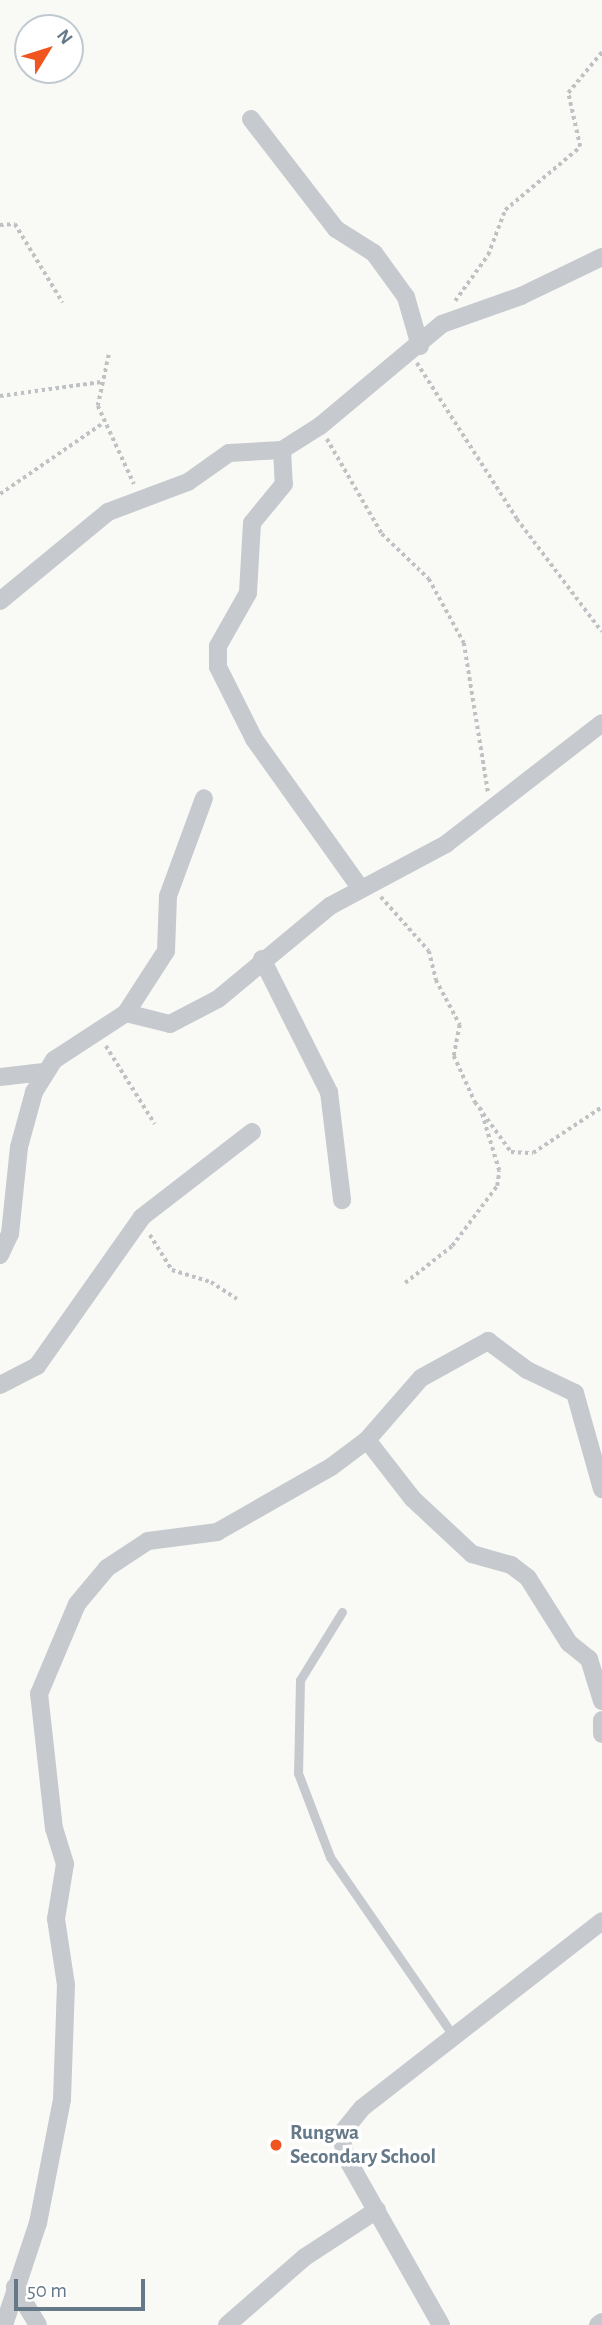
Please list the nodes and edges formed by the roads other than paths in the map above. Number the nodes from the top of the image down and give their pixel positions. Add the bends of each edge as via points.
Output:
1 (251, 119) dead end
2 (602, 257) edge
3 (416, 349) junction
4 (282, 450) junction
5 (0, 601) edge
6 (602, 723) edge
7 (204, 798) dead end
8 (366, 887) junction
9 (262, 959) junction
10 (126, 1013) junction
11 (44, 1072) junction
12 (0, 1077) edge
13 (252, 1132) dead end
14 (342, 1199) dead end
15 (0, 1255) edge
16 (0, 1385) edge
17 (367, 1440) junction
18 (602, 1489) edge
19 (342, 1612) dead end
20 (602, 1700) edge
21 (602, 1720) edge
22 (602, 1734) edge
23 (602, 1921) edge
24 (453, 2035) junction
25 (377, 2210) junction
26 (15, 2287) junction
27 (4, 2325) edge
28 (38, 2325) edge
29 (227, 2325) edge
30 (442, 2325) edge

1 - 3 street via 336,229 374,253 406,297
2 - 3 street via 520,296 442,324
3 - 4 street via 320,426
4 - 5 street via 229,453 188,482 107,512
4 - 8 street via 284,485 252,523 248,593 218,646 218,667 254,739
6 - 8 street via 446,844
7 - 10 street via 168,896 166,951
8 - 9 street
9 - 10 street via 218,999 175,1024
9 - 14 street via 329,1092
10 - 11 street
11 - 12 street
11 - 15 street via 19,1147 10,1234
13 - 16 street via 142,1217 37,1366
17 - 18 street via 421,1378 494,1341 527,1370 575,1393
17 - 20 street via 413,1499 472,1554 511,1565 528,1578 569,1643 589,1659
17 - 26 street via 244,1518 202,1535 148,1541 107,1568 77,1604 41,1682 54,1829 65,1864 56,1919 66,1985 65,2053 49,2178
19 - 24 lane via 300,1680 298,1773 330,1857
21 - 22 street
23 - 24 street
24 - 25 street via 362,2108 341,2134 345,2155
25 - 29 street via 305,2258
25 - 30 street
26 - 27 street
26 - 28 street

